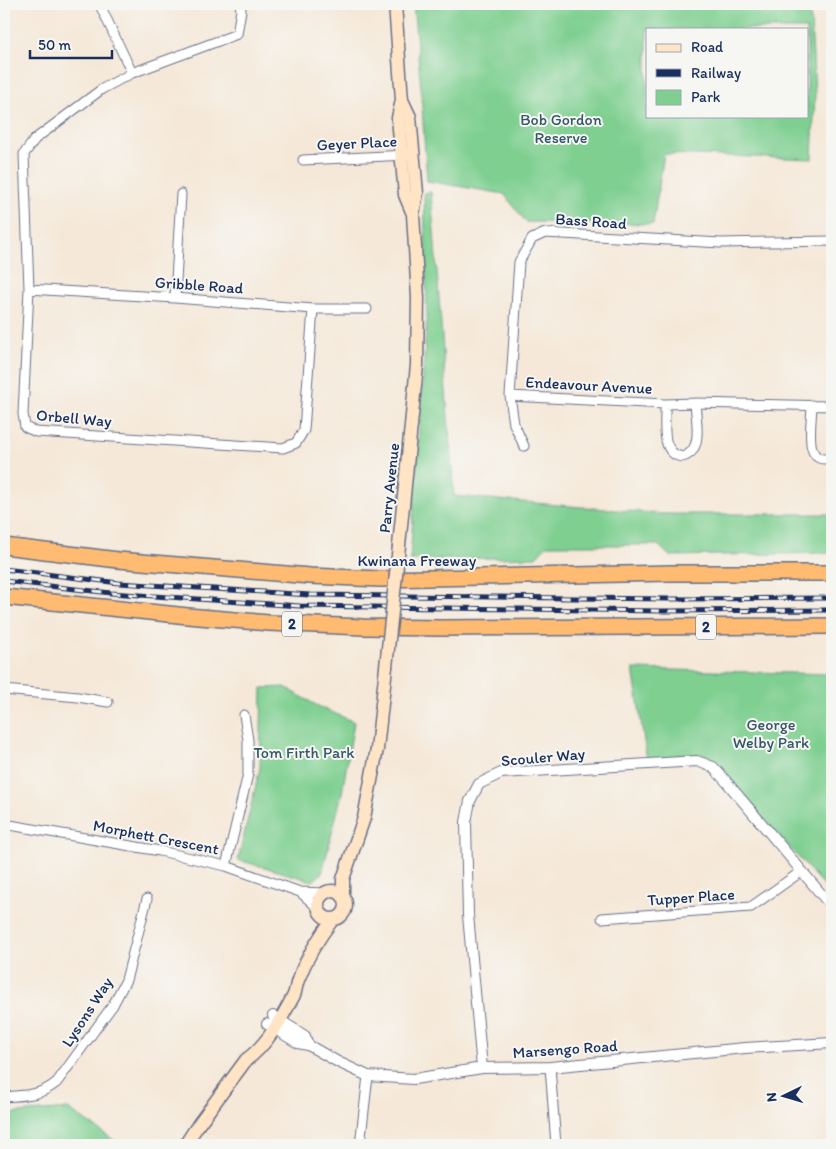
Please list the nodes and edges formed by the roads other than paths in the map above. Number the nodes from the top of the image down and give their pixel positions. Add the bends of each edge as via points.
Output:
1 (240, 4) edge
2 (395, 4) edge
3 (100, 6) dead end
4 (132, 73) junction
5 (408, 155) junction
6 (302, 160) dead end
7 (181, 194) dead end
8 (832, 240) edge
9 (29, 289) junction
10 (175, 298) junction
11 (313, 309) junction
12 (367, 309) dead end
13 (510, 396) junction
14 (695, 403) junction
15 (665, 404) junction
16 (812, 405) junction
17 (832, 406) edge
18 (524, 446) dead end
19 (832, 457) edge
20 (4, 546) edge
21 (832, 573) edge
22 (4, 597) edge
23 (832, 626) edge
24 (4, 690) edge
25 (108, 702) dead end
26 (244, 715) dead end
27 (4, 824) edge
28 (226, 866) junction
29 (802, 871) junction
30 (343, 879) junction
31 (300, 892) junction
32 (326, 892) junction
33 (343, 897) junction
34 (147, 899) dead end
35 (832, 907) edge
36 (319, 911) junction
37 (602, 918) dead end
38 (333, 920) junction
39 (321, 935) junction
40 (273, 1022) junction
41 (832, 1042) edge
42 (550, 1067) junction
43 (482, 1068) junction
44 (368, 1076) junction
45 (4, 1097) edge
46 (185, 1145) edge
47 (360, 1145) edge
48 (556, 1145) edge

1 - 4 street, Orbell Way via 237,34
2 - 5 main road, Parry Avenue via 402,100 398,118
3 - 4 street
4 - 9 street, Orbell Way via 102,89 35,139 24,154
5 - 6 street, Geyer Place
5 - 30 main road, Parry Avenue, bridge via 405,194 413,214 418,298 417,365 377,749 364,818
7 - 10 street
8 - 13 street, Bass Road via 721,243 545,233 532,239 519,262
9 - 10 street, Gribble Road
9 - 11 street, Orbell Way via 23,414 25,427 36,432 283,448 296,443 304,430
10 - 11 street, Gribble Road
11 - 12 street, Gribble Road
13 - 15 street, Endeavour Avenue
13 - 18 street, Bass Road via 514,424
14 - 15 street, Endeavour Avenue
14 - 15 street, Endeavour Avenue via 696,444 691,453 682,457 672,454 666,445
14 - 16 street, Endeavour Avenue
16 - 17 street, Endeavour Avenue
16 - 19 street via 810,447 820,458
20 - 21 highway, Kwinana Freeway via 128,561 380,579
22 - 23 highway, 2 via 269,623 502,628
24 - 25 street
26 - 28 street via 248,774
27 - 28 street, Morphett Crescent
28 - 31 street, Morphett Crescent
29 - 35 street, Scouler Way
29 - 37 street, Tupper Place via 751,907
29 - 43 street, Scouler Way via 725,780 713,768 697,761 501,773 479,784 470,801 466,822 468,915
30 - 32 main road, Parry Avenue
30 - 33 main road, Parry Avenue
31 - 32 street, Morphett Crescent
31 - 36 street, Morphett Crescent
32 - 33 main road via 337,892
32 - 36 main road, Parry Avenue via 318,900
33 - 38 main road, Parry Avenue via 345,911
34 - 45 street, Lysons Way via 126,980 102,1020 51,1087 33,1095
36 - 38 main road
36 - 39 main road, Parry Avenue
38 - 39 main road, Parry Avenue
39 - 40 main road, Parry Avenue via 295,993
40 - 44 street, Marsengo Road via 305,1036 308,1044
40 - 46 main road, Parry Avenue via 256,1053 246,1060
41 - 42 street, Marsengo Road
42 - 43 street, Marsengo Road
42 - 48 street
43 - 44 street, Marsengo Road via 414,1079
44 - 47 street

